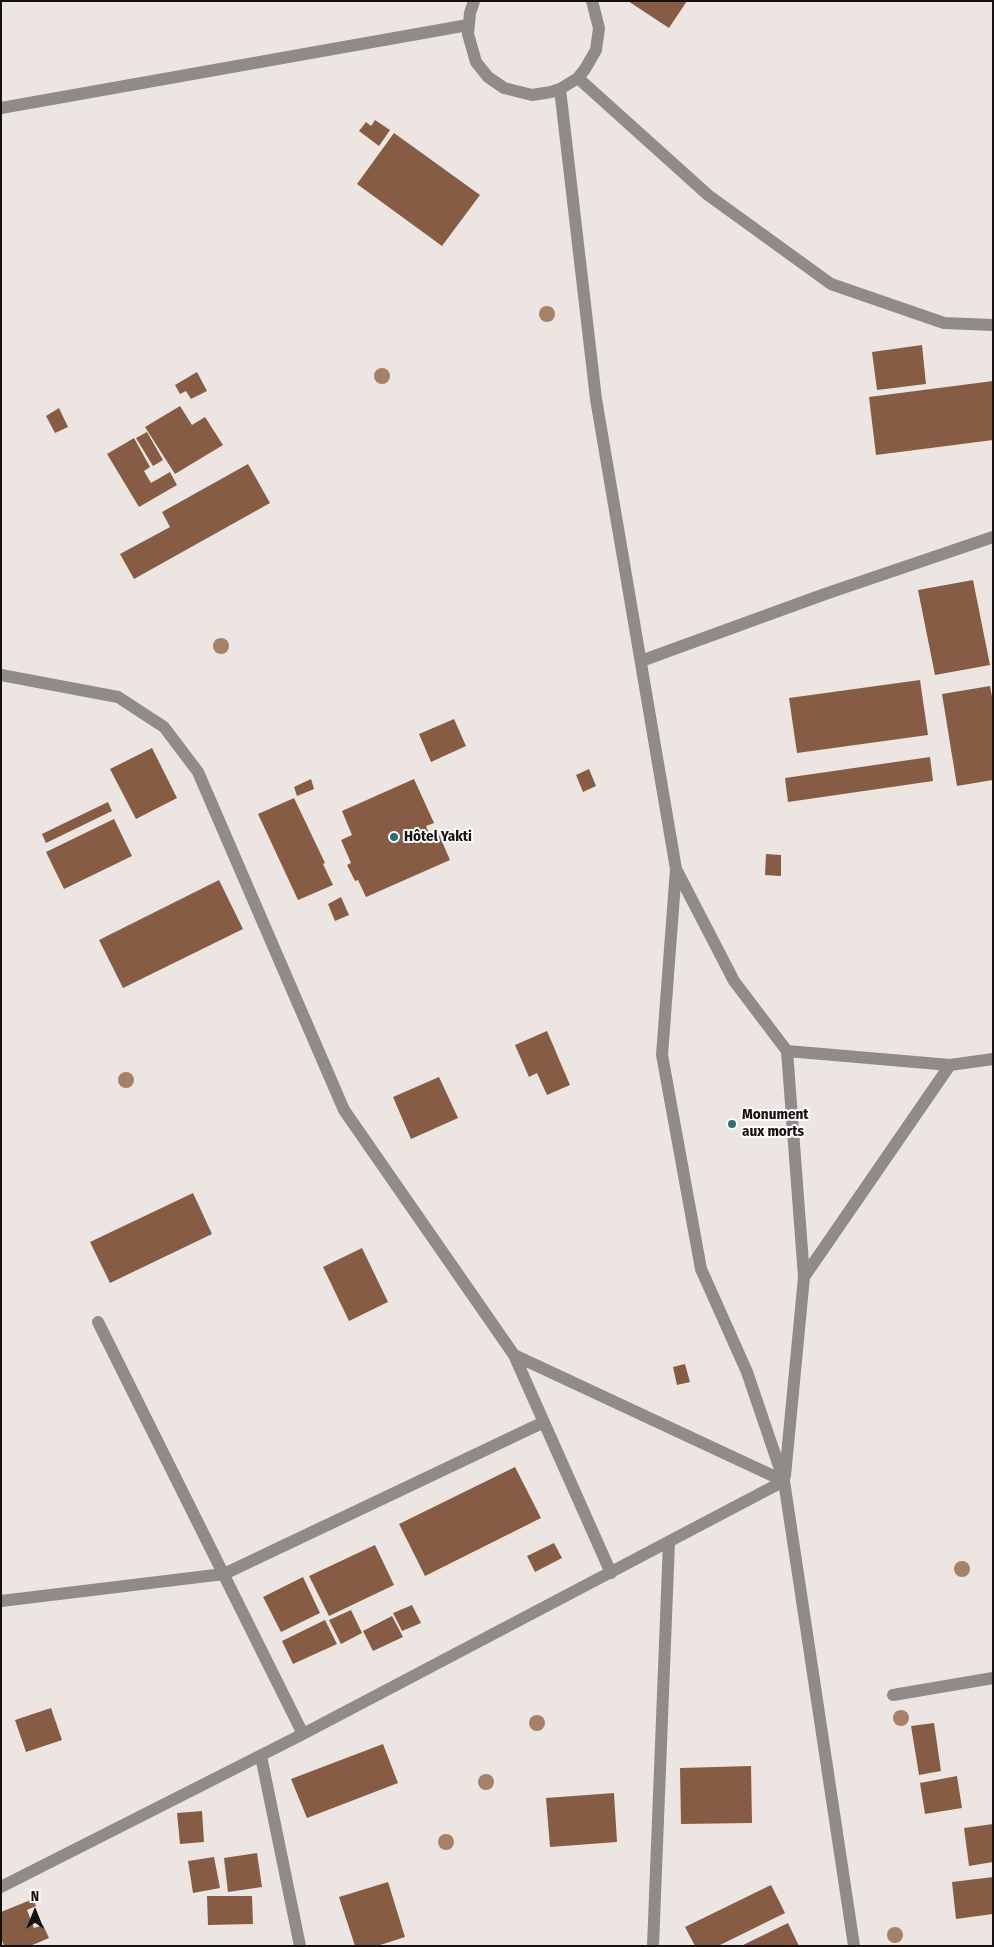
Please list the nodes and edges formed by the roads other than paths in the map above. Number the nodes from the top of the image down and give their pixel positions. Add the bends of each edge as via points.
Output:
1 (474, 1) edge
2 (592, 1) edge
3 (468, 25) junction
4 (578, 78) junction
5 (560, 89) junction
6 (1, 108) edge
7 (993, 325) edge
8 (993, 538) edge
9 (641, 661) junction
10 (1, 675) edge
11 (676, 869) junction
12 (787, 1051) junction
13 (993, 1059) edge
14 (950, 1065) junction
15 (804, 1277) junction
16 (98, 1322) dead end
17 (514, 1355) junction
18 (544, 1422) junction
19 (784, 1481) junction
20 (670, 1542) junction
21 (611, 1573) junction
22 (224, 1574) junction
23 (1, 1601) edge
24 (993, 1678) edge
25 (894, 1695) dead end
26 (303, 1734) junction
27 (261, 1756) junction
28 (1, 1887) edge
29 (300, 1946) edge
30 (653, 1946) edge
31 (854, 1946) edge

1 - 3 street
2 - 4 street via 599,28 598,39 591,60
3 - 5 street via 476,62 496,83 513,91 532,94
3 - 6 street
4 - 5 street
4 - 7 street via 708,195 831,284 944,323
5 - 9 street via 596,399
8 - 9 street via 825,594
9 - 11 street
10 - 17 street via 118,697 164,727 193,764 344,1110
11 - 12 street via 734,981
11 - 19 street via 662,1055 701,1268 747,1372
12 - 14 street
12 - 15 street
13 - 14 street
14 - 15 street
15 - 19 street
16 - 22 street
17 - 18 street
17 - 19 street
18 - 21 street
18 - 22 street
19 - 20 street
19 - 31 street
20 - 21 street
20 - 30 street
21 - 26 street
22 - 23 street
22 - 26 street
24 - 25 street
26 - 27 street
27 - 28 street
27 - 29 street

